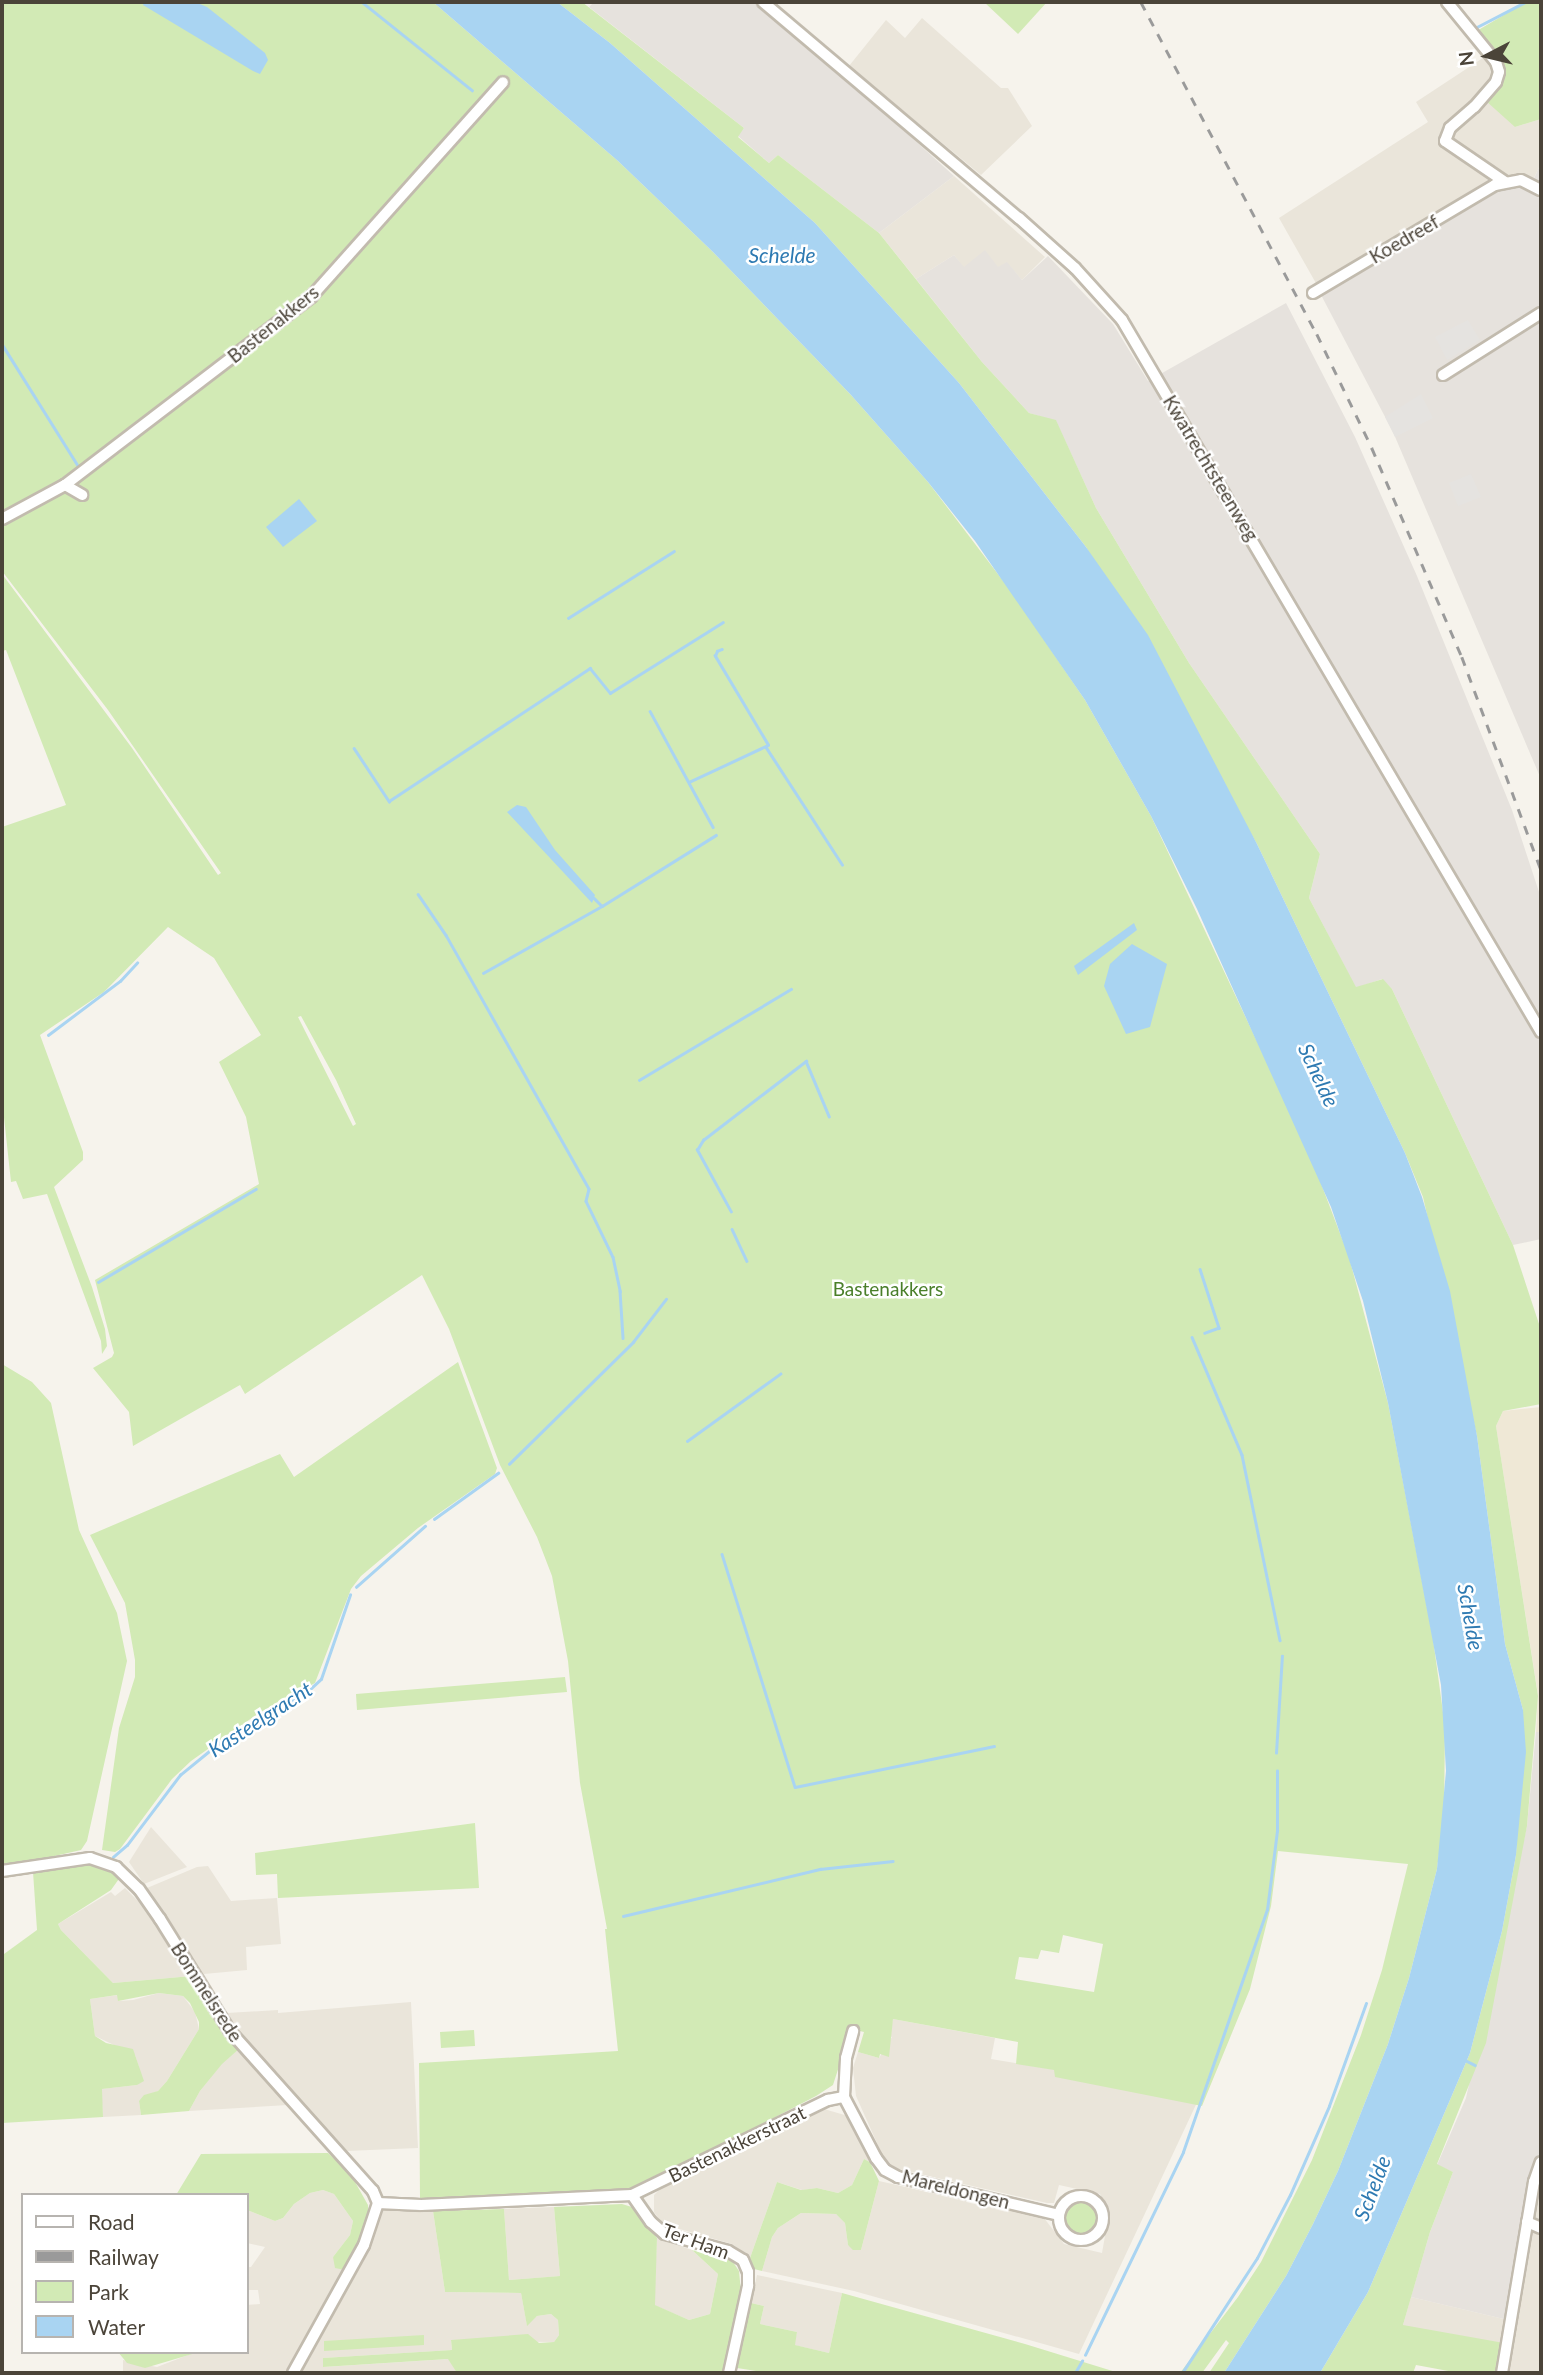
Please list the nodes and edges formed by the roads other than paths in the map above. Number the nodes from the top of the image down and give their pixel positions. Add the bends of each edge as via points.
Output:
1 (763, 2) edge
2 (1447, 2) edge
3 (503, 82) dead end
4 (1500, 183) junction
5 (1541, 190) edge
6 (1313, 293) dead end
7 (1541, 313) edge
8 (1443, 375) dead end
9 (65, 485) junction
10 (82, 495) dead end
11 (2, 519) edge
12 (1541, 1032) edge
13 (2, 1871) edge
14 (853, 2031) dead end
15 (847, 2100) junction
16 (1541, 2162) edge
17 (632, 2195) junction
18 (378, 2203) junction
19 (1059, 2215) junction
20 (1527, 2222) junction
21 (1541, 2228) edge
22 (293, 2373) edge
23 (729, 2373) edge
24 (1502, 2373) edge

1 - 12 street, Kwatrechtsteenweg via 1057,252 1122,320
2 - 4 street via 1496,62 1499,72 1496,82 1450,128 1445,141
3 - 9 street, Bastenakkers via 311,297
4 - 5 street via 1521,180
4 - 6 street, Koedreef
7 - 8 street
9 - 10 street
9 - 11 street, Bastenakkers
13 - 18 street, Bommelsrede via 90,1858 116,1867 160,1919 229,2030 373,2191
14 - 15 street via 846,2058
15 - 17 street, Bastenakkerstraat via 828,2100
15 - 19 street, Mareldongen via 885,2170 898,2177
16 - 20 street
17 - 18 street
17 - 23 street, Ter Ham via 665,2234 728,2251 743,2260 748,2286
18 - 22 street via 364,2245
19 - 19 street via 1063,2231 1076,2240 1093,2237 1103,2219 1095,2201 1083,2196 1070,2199
20 - 21 street
20 - 24 street

